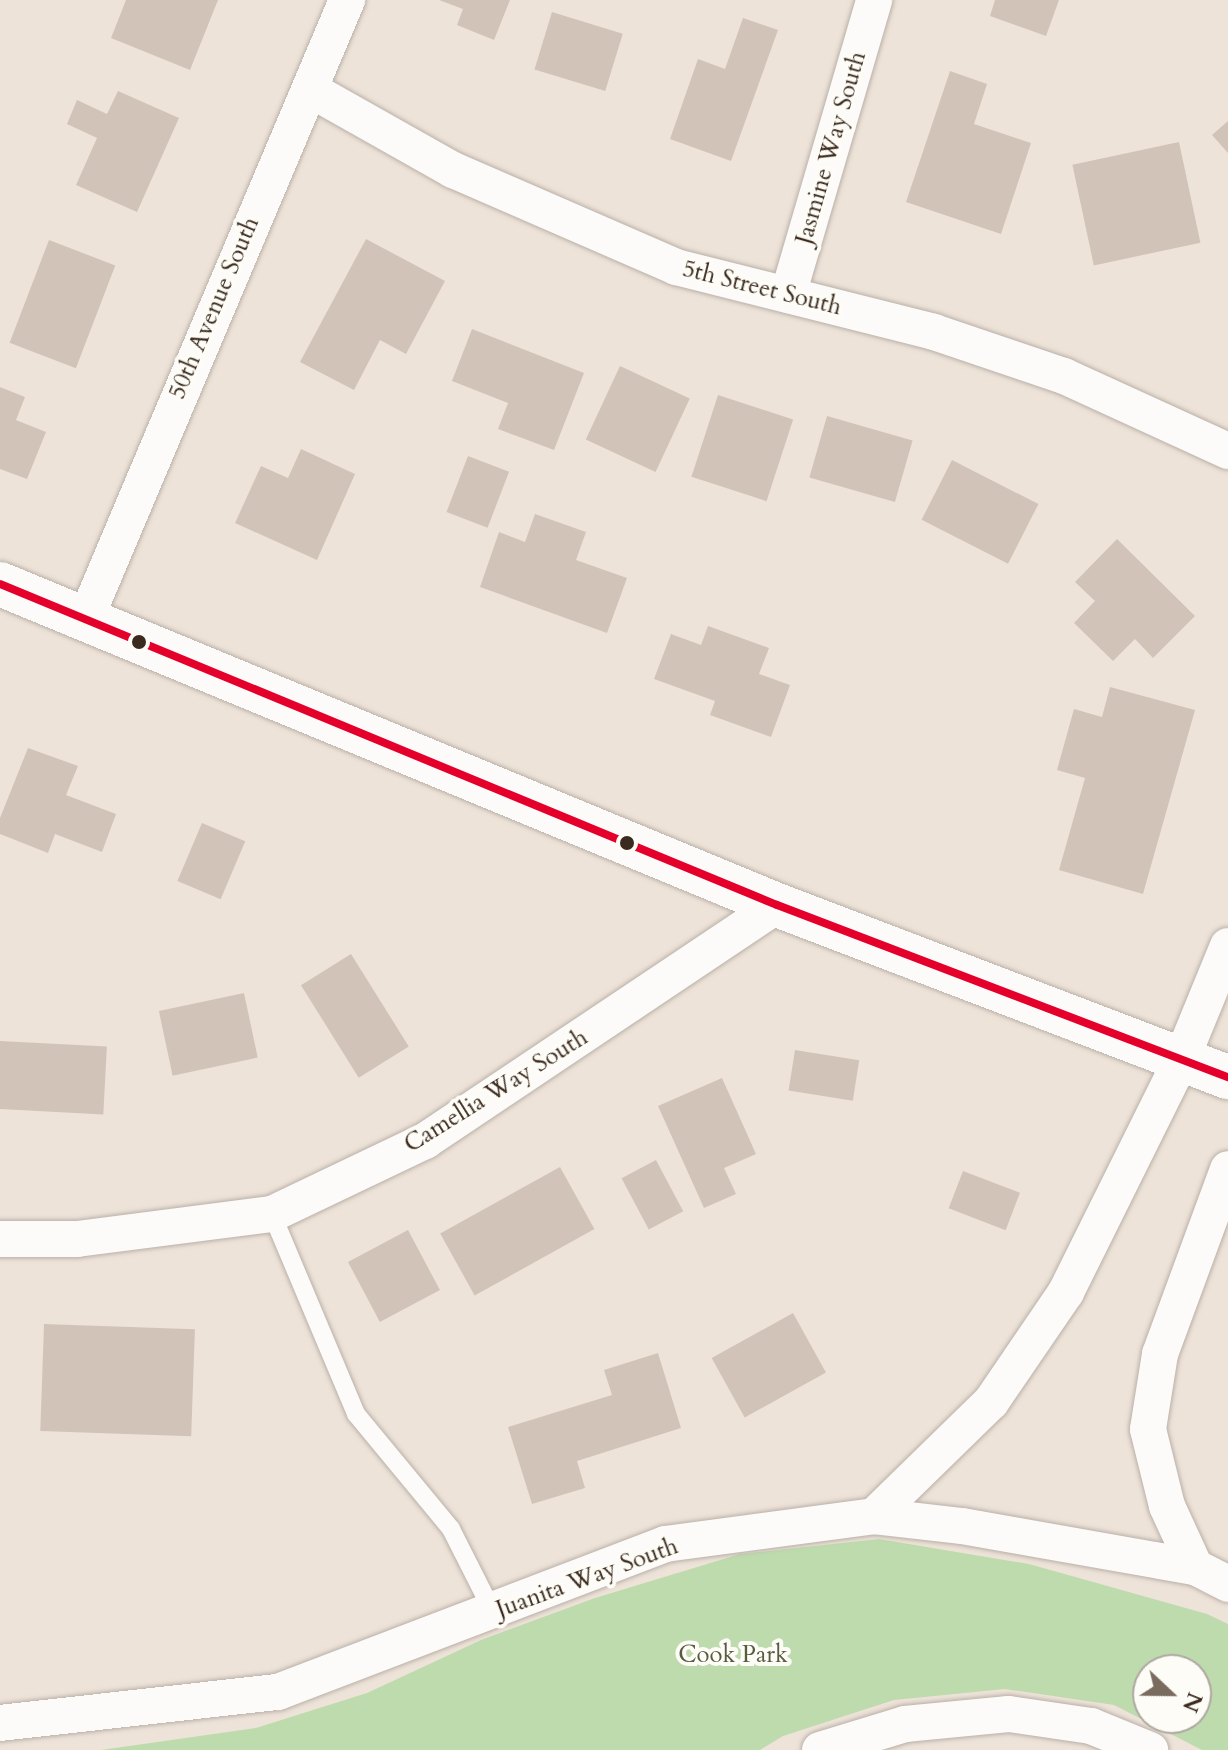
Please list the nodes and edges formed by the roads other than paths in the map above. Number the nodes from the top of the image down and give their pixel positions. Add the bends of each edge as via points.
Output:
1 (347, 0) edge
2 (874, 0) edge
3 (311, 90) junction
4 (788, 295) junction
5 (1228, 451) edge
6 (0, 584) edge
7 (86, 618) junction
8 (777, 905) junction
9 (1228, 946) edge
10 (1182, 1058) junction
11 (1228, 1077) edge
12 (1228, 1169) edge
13 (272, 1214) junction
14 (0, 1239) edge
15 (874, 1516) junction
16 (1195, 1567) junction
17 (1228, 1584) edge
18 (493, 1612) junction
19 (0, 1723) edge
20 (820, 1750) edge
21 (1150, 1750) edge

1 - 3 street, 50th Avenue South
2 - 4 street, Jasmine Way South
3 - 4 street, 5th Street South via 453,170 579,226 676,267
3 - 7 street, 50th Avenue South via 214,304
4 - 5 street, 5th Street South via 934,332 1064,376
6 - 7 street
7 - 8 street
8 - 10 street
8 - 13 street, Camellia Way South via 425,1141
9 - 10 street
10 - 11 street
10 - 15 street via 1066,1292 991,1402
12 - 16 street via 1160,1354 1148,1429 1167,1506
13 - 14 street, Camellia Way South via 77,1239
13 - 18 lane via 356,1414 451,1529
15 - 16 street, Juanita Way South
15 - 18 street, Juanita Way South via 665,1544
16 - 17 street, Juanita Way South
18 - 19 street, Juanita Way South via 278,1692
20 - 21 street via 905,1724 1009,1714 1091,1726

